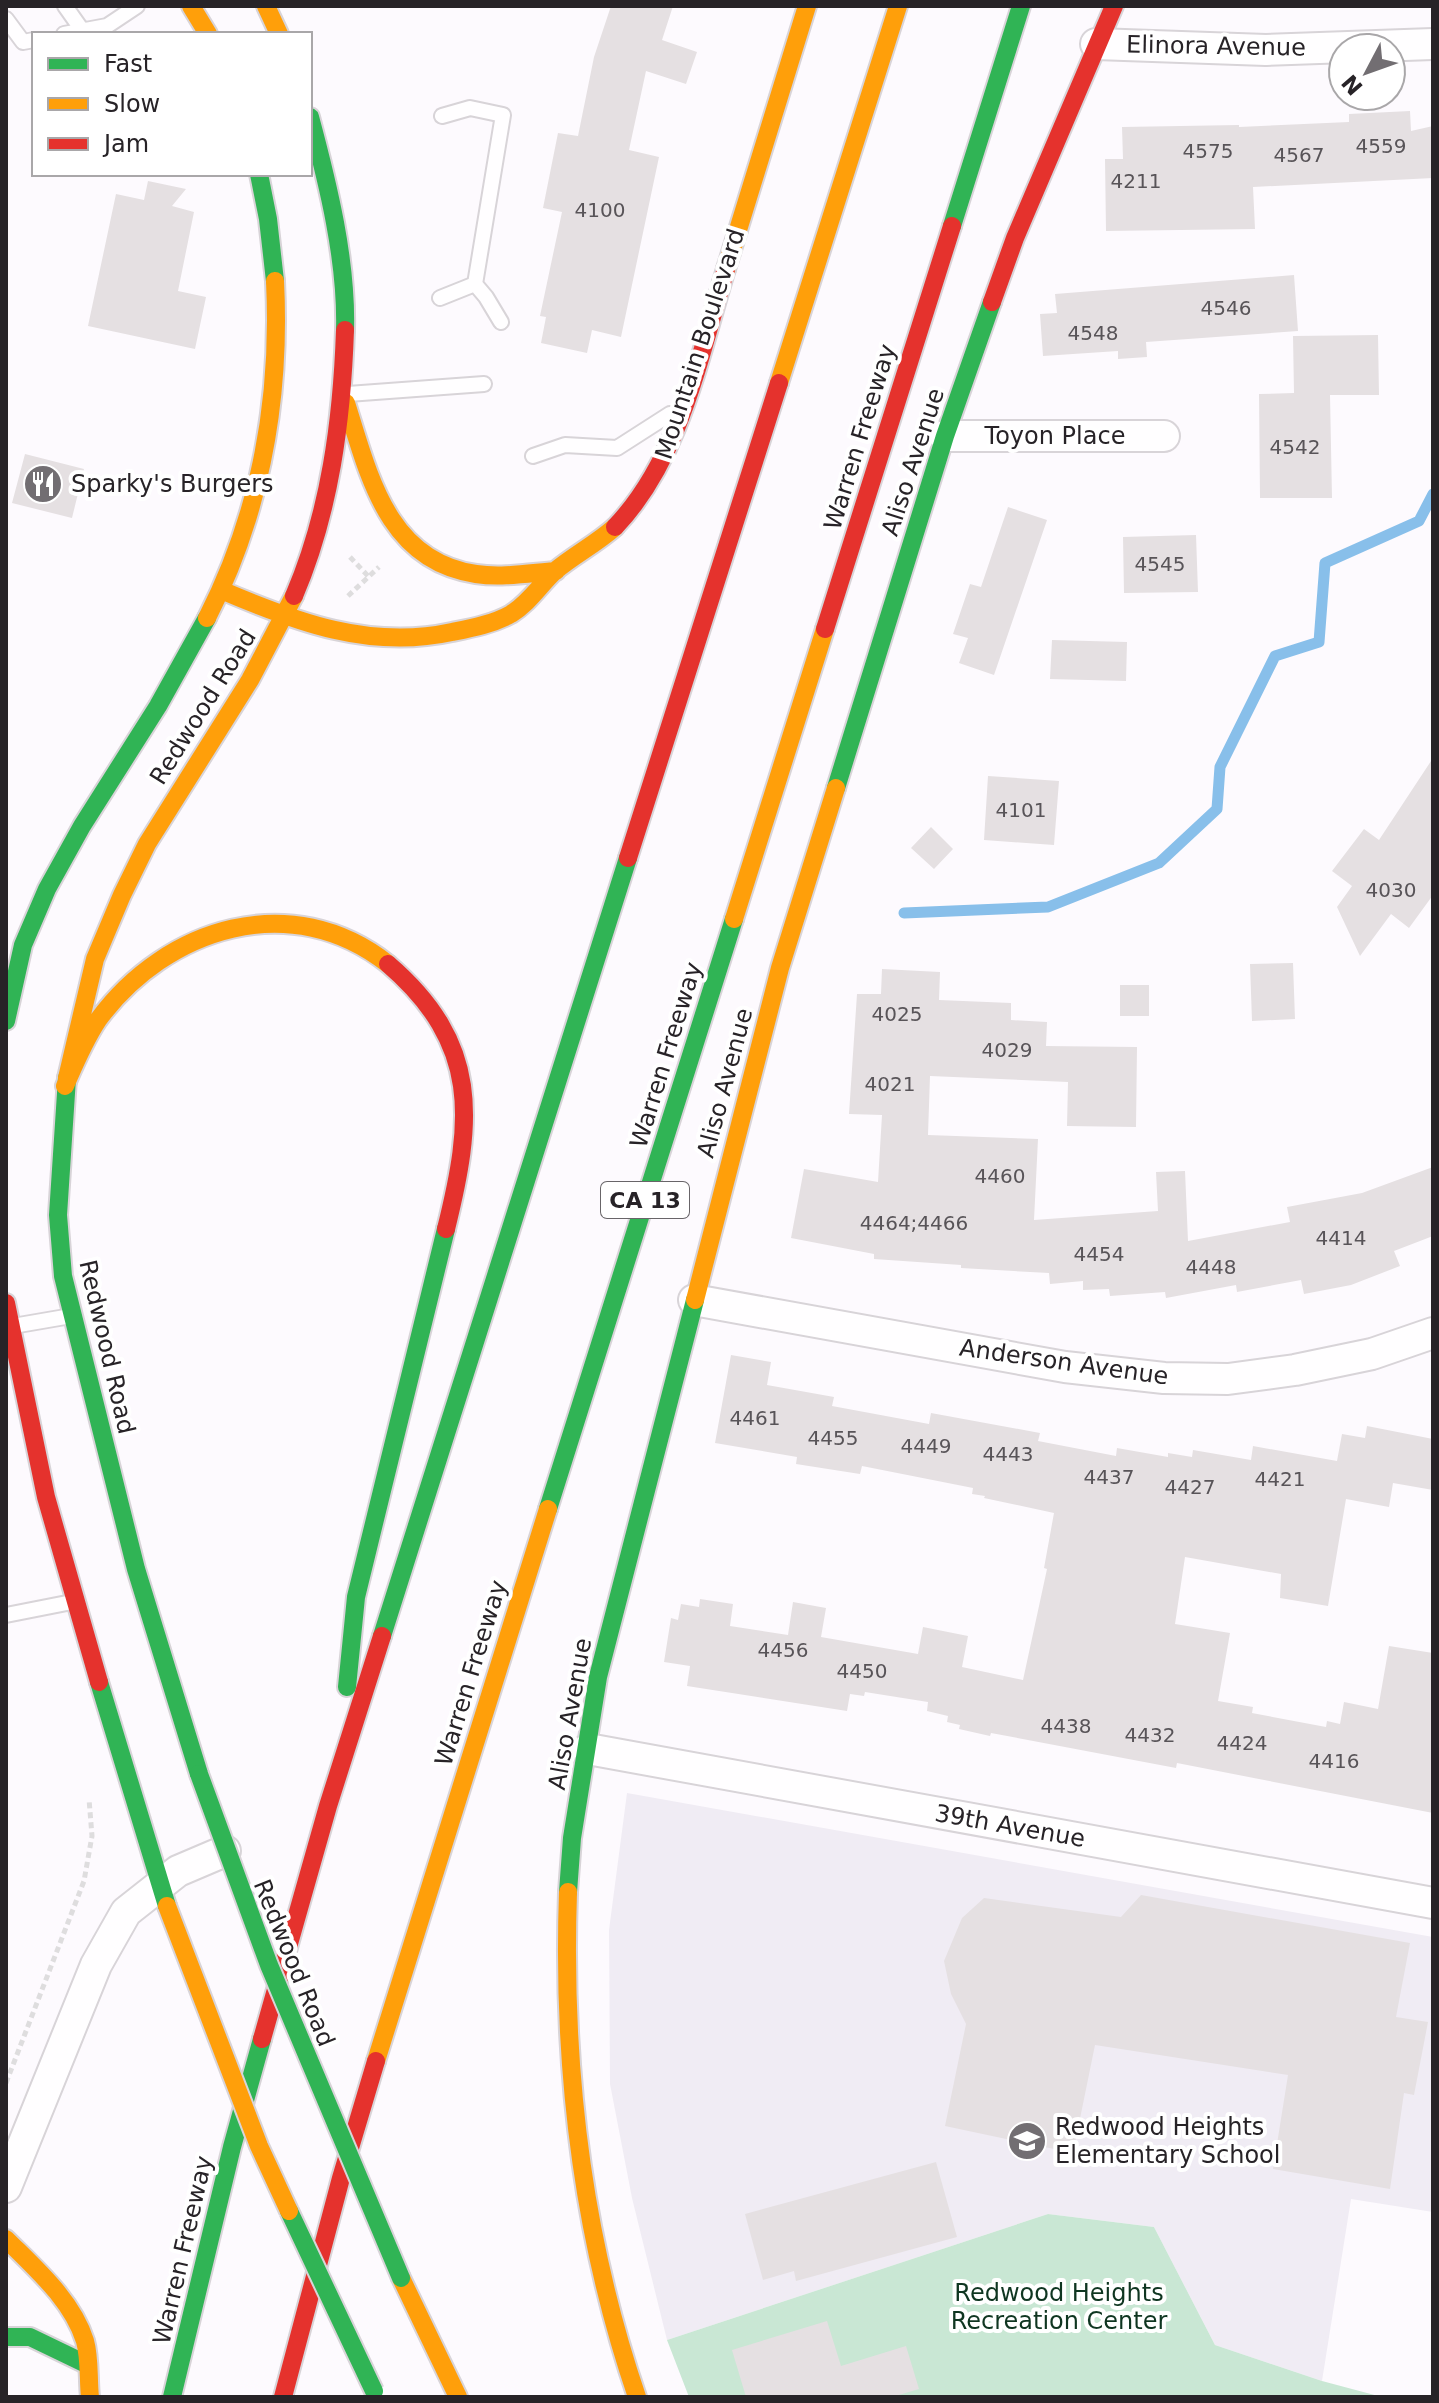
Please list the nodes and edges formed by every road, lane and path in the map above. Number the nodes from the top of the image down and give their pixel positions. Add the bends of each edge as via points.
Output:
1 (65, 6) edge
2 (137, 6) edge
3 (191, 6) edge
4 (266, 6) edge
5 (807, 6) edge
6 (898, 6) edge
7 (1021, 6) edge
8 (1114, 6) edge
9 (6, 19) edge
10 (82, 30) junction
11 (73, 32) edge
12 (207, 32) edge
13 (278, 32) edge
14 (32, 40) edge
15 (1096, 44) junction
16 (1433, 44) edge
17 (442, 116) dead end
18 (312, 124) edge
19 (259, 176) edge
20 (475, 284) junction
21 (440, 298) dead end
22 (501, 322) dead end
23 (484, 384) dead end
24 (343, 394) junction
25 (684, 405) junction
26 (945, 436) junction
27 (1164, 436) dead end
28 (533, 456) dead end
29 (348, 555) dead end
30 (385, 561) dead end
31 (556, 571) junction
32 (369, 577) junction
33 (221, 590) junction
34 (338, 605) dead end
35 (285, 618) junction
36 (6, 1021) edge
37 (65, 1086) junction
38 (694, 1300) junction
39 (6, 1303) edge
40 (72, 1316) junction
41 (8, 1327) edge
42 (1433, 1333) edge
43 (76, 1602) junction
44 (6, 1615) edge
45 (588, 1749) junction
46 (89, 1792) dead end
47 (328, 1806) junction
48 (225, 1851) junction
49 (168, 1887) junction
50 (1433, 1903) edge
51 (6, 2083) edge
52 (6, 2187) edge
53 (6, 2239) edge
54 (6, 2337) edge
55 (86, 2364) junction
56 (375, 2394) edge
57 (90, 2397) edge
58 (172, 2397) edge
59 (283, 2397) edge
60 (458, 2397) edge
61 (637, 2397) edge

1 - 10 lane
2 - 10 lane via 107,26
3 - 12 main road
4 - 13 main road
5 - 25 main road, Mountain Boulevard
6 - 47 main road, Warren Freeway
7 - 59 main road, Warren Freeway / CA 13 via 423,1907 341,2178
8 - 15 main road, Aliso Avenue
9 - 14 lane via 23,42
10 - 11 lane
15 - 16 street, Elinora Avenue via 1266,50
15 - 26 main road, Aliso Avenue via 1015,238
17 - 20 lane via 470,108 503,115
18 - 24 main road, Redwood Road via 338,237 346,299
19 - 33 main road, Redwood Road via 274,279 276,364 266,456 237,556
20 - 21 lane
20 - 22 lane
23 - 24 lane
24 - 31 main road via 384,510 424,557 476,574
24 - 35 main road, Redwood Road via 328,488
25 - 28 lane via 617,448 565,445
25 - 31 main road, Mountain Boulevard via 661,466 633,507 614,528
26 - 27 street, Toyon Place
26 - 38 main road, Aliso Avenue via 780,968
29 - 32 path
30 - 32 path
31 - 35 main road, Mountain Boulevard via 518,610 451,634 364,638
32 - 34 path
33 - 35 main road, Mountain Boulevard
33 - 36 main road, Redwood Road via 176,676 58,866 30,924
35 - 37 main road, Redwood Road via 147,844 122,895 95,959
37 - 40 main road, Redwood Road via 58,1215
37 - 47 main road via 89,1035 131,984 193,941 224,929 297,927 332,933 369,950 400,973 450,1039 466,1120 461,1168 356,1597 342,1732
38 - 42 street, Anderson Avenue via 1065,1367 1164,1378 1228,1379 1295,1370 1372,1354
38 - 45 main road, Aliso Avenue via 607,1635
39 - 41 main road
40 - 41 lane
40 - 48 main road, Redwood Road, bridge via 136,1569
41 - 43 main road
43 - 44 lane
43 - 49 main road
45 - 50 street, 39th Avenue
45 - 61 main road, Aliso Avenue via 571,1844 567,1932 572,2109 601,2270
46 - 51 path via 92,1836 84,1881
47 - 58 main road, Warren Freeway via 232,2147
48 - 49 street
48 - 60 main road, Redwood Road, bridge via 288,2016
49 - 52 street via 126,1912 106,1944
49 - 56 main road, bridge via 259,2146
53 - 55 main road via 73,2315 86,2345
54 - 55 main road via 30,2337
55 - 57 main road

